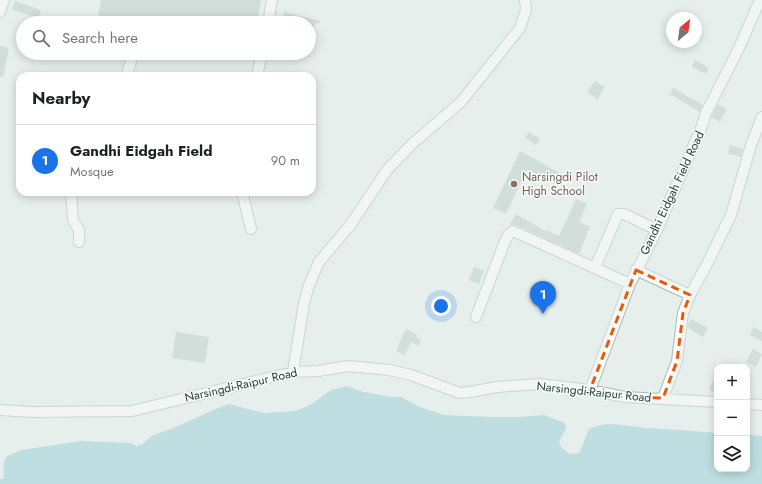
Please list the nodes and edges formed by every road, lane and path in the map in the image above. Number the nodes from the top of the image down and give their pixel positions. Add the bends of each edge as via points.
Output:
1 (4, 0) edge
2 (272, 0) edge
3 (525, 0) edge
4 (760, 0) edge
5 (0, 12) edge
6 (269, 16) edge
7 (132, 60) edge
8 (260, 60) edge
9 (127, 72) edge
10 (258, 72) edge
11 (762, 117) edge
12 (71, 196) edge
13 (243, 196) edge
14 (251, 229) dead end
15 (657, 230) junction
16 (79, 242) dead end
17 (595, 268) junction
18 (636, 270) junction
19 (630, 284) junction
20 (690, 295) junction
21 (476, 317) dead end
22 (293, 372) junction
23 (590, 390) junction
24 (663, 398) junction
25 (714, 402) edge
26 (750, 404) edge
27 (762, 405) edge
28 (0, 410) edge

1 - 5 street
2 - 6 street
3 - 22 street via 526,10 520,28 461,102 412,144 387,170 351,224 319,262 304,303
4 - 15 street, Gandhi Eidgah Field Road via 706,113
7 - 9 street
8 - 10 street
11 - 20 street via 751,145 731,215
12 - 16 street via 73,220 79,230
13 - 14 street
15 - 17 street via 624,214 618,214
15 - 18 street, Gandhi Eidgah Field Road
17 - 19 street
17 - 21 street via 515,231 511,232 505,241
18 - 19 street, Gandhi Eidgah Field Road
18 - 20 street
19 - 23 street, Gandhi Eidgah Field Road
20 - 24 street via 683,313 677,361
22 - 23 street, Narsingdi-Raipur Road via 348,366 389,370 411,375 460,393 540,384
22 - 28 street, Narsingdi-Raipur Road via 132,411
23 - 24 street, Narsingdi-Raipur Road via 625,397
24 - 25 street, Narsingdi-Raipur Road
26 - 27 street

